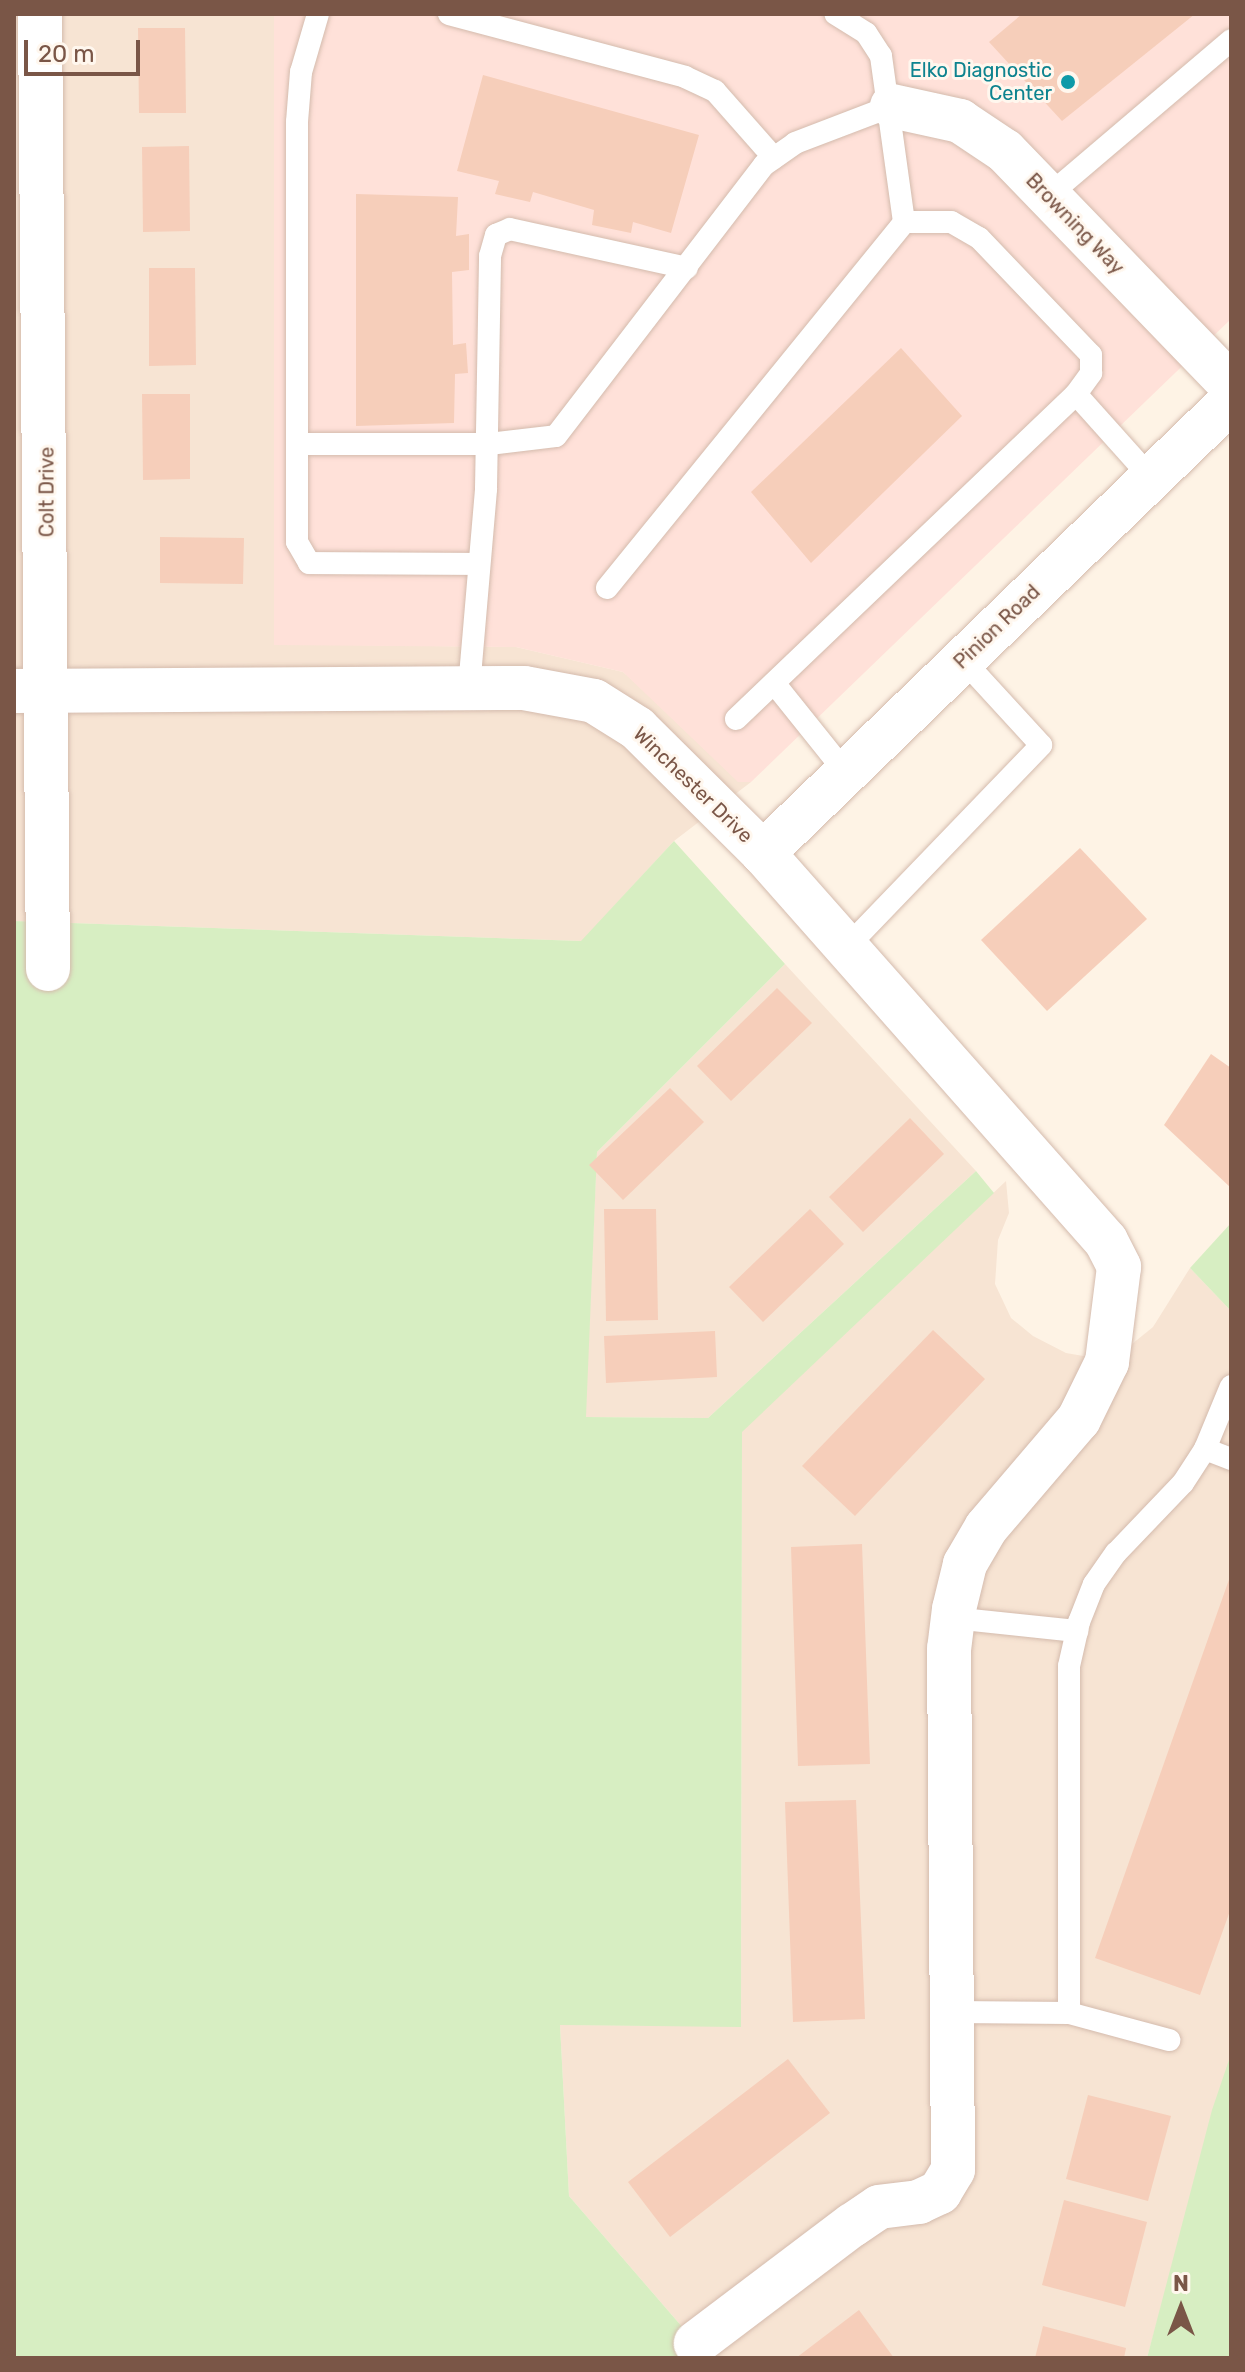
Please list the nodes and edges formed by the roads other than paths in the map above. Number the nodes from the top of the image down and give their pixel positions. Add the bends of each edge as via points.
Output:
1 (40, 14) edge
2 (318, 14) edge
3 (449, 14) edge
4 (835, 14) edge
5 (1231, 40) edge
6 (892, 106) junction
7 (774, 158) junction
8 (1048, 196) junction
9 (904, 222) junction
10 (687, 268) junction
11 (29, 279) edge
12 (1231, 385) edge
13 (1076, 394) junction
14 (1231, 401) edge
15 (297, 444) junction
16 (489, 444) junction
17 (1151, 478) junction
18 (477, 564) junction
19 (607, 588) dead end
20 (963, 660) junction
21 (774, 683) junction
22 (469, 688) junction
23 (31, 691) edge
24 (736, 719) dead end
25 (846, 773) junction
26 (763, 853) junction
27 (845, 949) junction
28 (48, 969) dead end
29 (1231, 1386) edge
30 (1205, 1449) junction
31 (1231, 1459) edge
32 (953, 1618) junction
33 (1077, 1631) junction
34 (954, 2012) junction
35 (1069, 2013) junction
36 (1169, 2040) dead end
37 (696, 2343) dead end

1 - 11 street, Colt Drive
2 - 15 lane via 301,72 297,122
3 - 7 lane via 685,77 715,91
4 - 6 lane via 866,33 881,56
5 - 8 lane
6 - 7 lane via 795,143
6 - 8 street, Browning Way via 960,121 1005,151
6 - 9 lane
7 - 10 lane
8 - 12 street, Browning Way
9 - 13 lane via 951,222 979,238 1091,355 1091,373
9 - 19 lane
10 - 16 lane via 566,429 538,442
10 - 16 lane via 510,229 496,235 490,256
11 - 23 street, Colt Drive
13 - 17 lane
13 - 21 lane
14 - 17 street, Pinion Road
15 - 16 lane
15 - 18 lane via 297,542 309,563
16 - 18 lane
17 - 20 street, Pinion Road
18 - 22 lane
20 - 25 street, Pinion Road
20 - 27 lane via 1041,745
21 - 24 lane
21 - 25 lane
22 - 23 street, Winchester Drive
22 - 26 street, Winchester Drive via 524,688 594,701 637,728
23 - 28 street, Colt Drive
25 - 26 street, Pinion Road
26 - 27 street, Winchester Drive
27 - 32 street, Winchester Drive via 1106,1241 1119,1267 1107,1362 1079,1419 986,1528 965,1564
29 - 30 lane
30 - 31 lane
30 - 33 lane via 1094,1584
32 - 33 lane
32 - 34 street
33 - 35 lane via 1069,1666
34 - 35 lane
34 - 37 street via 953,2170 940,2192 919,2202 879,2207
35 - 36 lane

